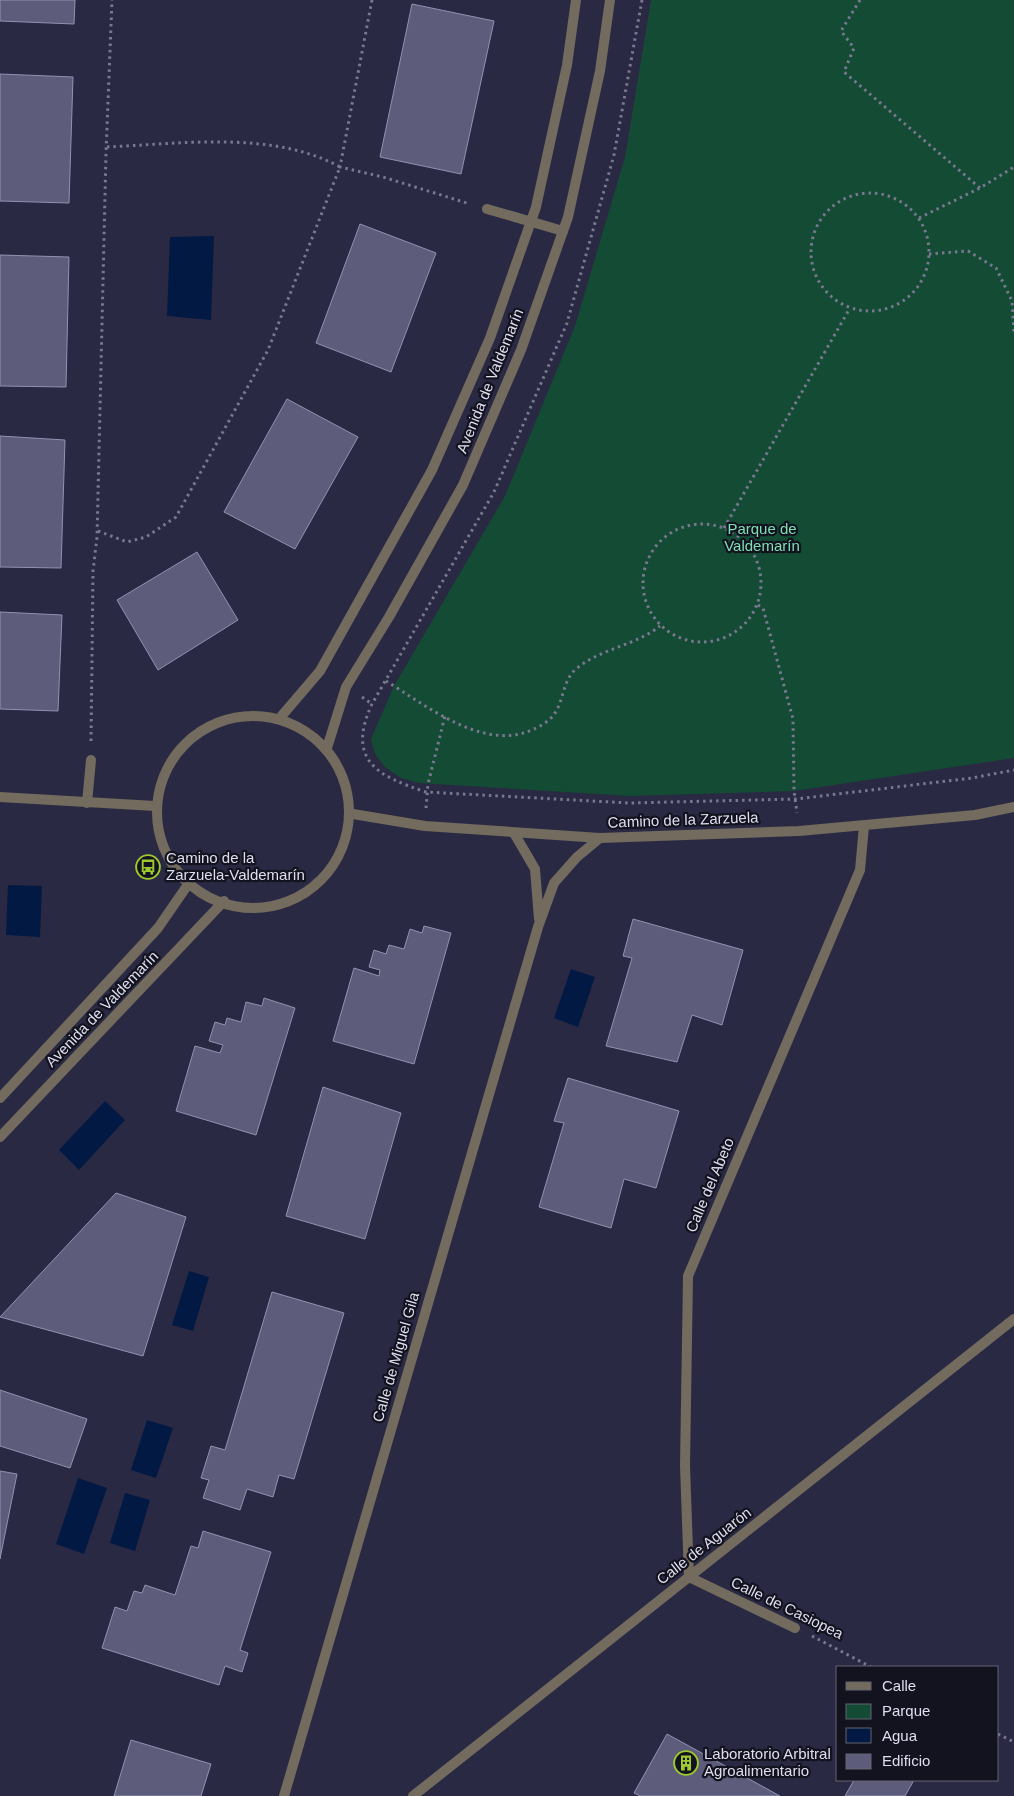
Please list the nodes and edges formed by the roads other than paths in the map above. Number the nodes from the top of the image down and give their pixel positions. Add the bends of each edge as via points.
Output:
1 (576, 0) edge
2 (610, 0) edge
3 (487, 209) road end
4 (530, 222) junction
5 (563, 231) junction
6 (280, 719) junction
7 (327, 748) junction
8 (91, 760) road end
9 (0, 797) edge
10 (87, 803) junction
11 (155, 806) junction
12 (1014, 807) edge
13 (353, 814) junction
14 (864, 826) junction
15 (514, 834) junction
16 (600, 838) junction
17 (189, 883) junction
18 (224, 901) junction
19 (538, 927) junction
20 (0, 1098) edge
21 (0, 1137) edge
22 (1014, 1319) edge
23 (689, 1577) junction
24 (796, 1628) road end
25 (284, 1796) edge
26 (413, 1796) edge

1 - 4 street, Avenida de Valdemarín via 566,65
2 - 5 street, Avenida de Valdemarín via 600,71
3 - 4 street
4 - 5 street
4 - 6 street, Avenida de Valdemarín via 490,338 432,470 320,672
5 - 7 street, Avenida de Valdemarín via 521,350 463,485 390,617 346,688
6 - 7 street
6 - 11 street via 245,716 199,733 180,750 164,773
7 - 13 street via 346,778
8 - 10 street
9 - 10 street
10 - 11 street
11 - 17 street via 156,824 166,856 177,873
12 - 14 street, Camino de la Zarzuela via 975,815
13 - 15 street, Camino de la Zarzuela via 425,826
13 - 18 street via 338,862 301,896 252,909
14 - 16 street, Camino de la Zarzuela
14 - 23 street, Calle del Abeto via 860,870 688,1276 685,1466
15 - 16 street, Camino de la Zarzuela
15 - 19 street, Calle de Miguel Gila via 536,868
16 - 19 street, Calle de Miguel Gila via 554,883
17 - 18 street via 205,896
17 - 20 street, Avenida de Valdemarín via 158,928
18 - 21 street, Avenida de Valdemarín
19 - 25 street, Calle de Miguel Gila
22 - 23 street, Calle de Aguarón
23 - 24 street, Calle de Casiopea
23 - 26 street, Calle de Aguarón

